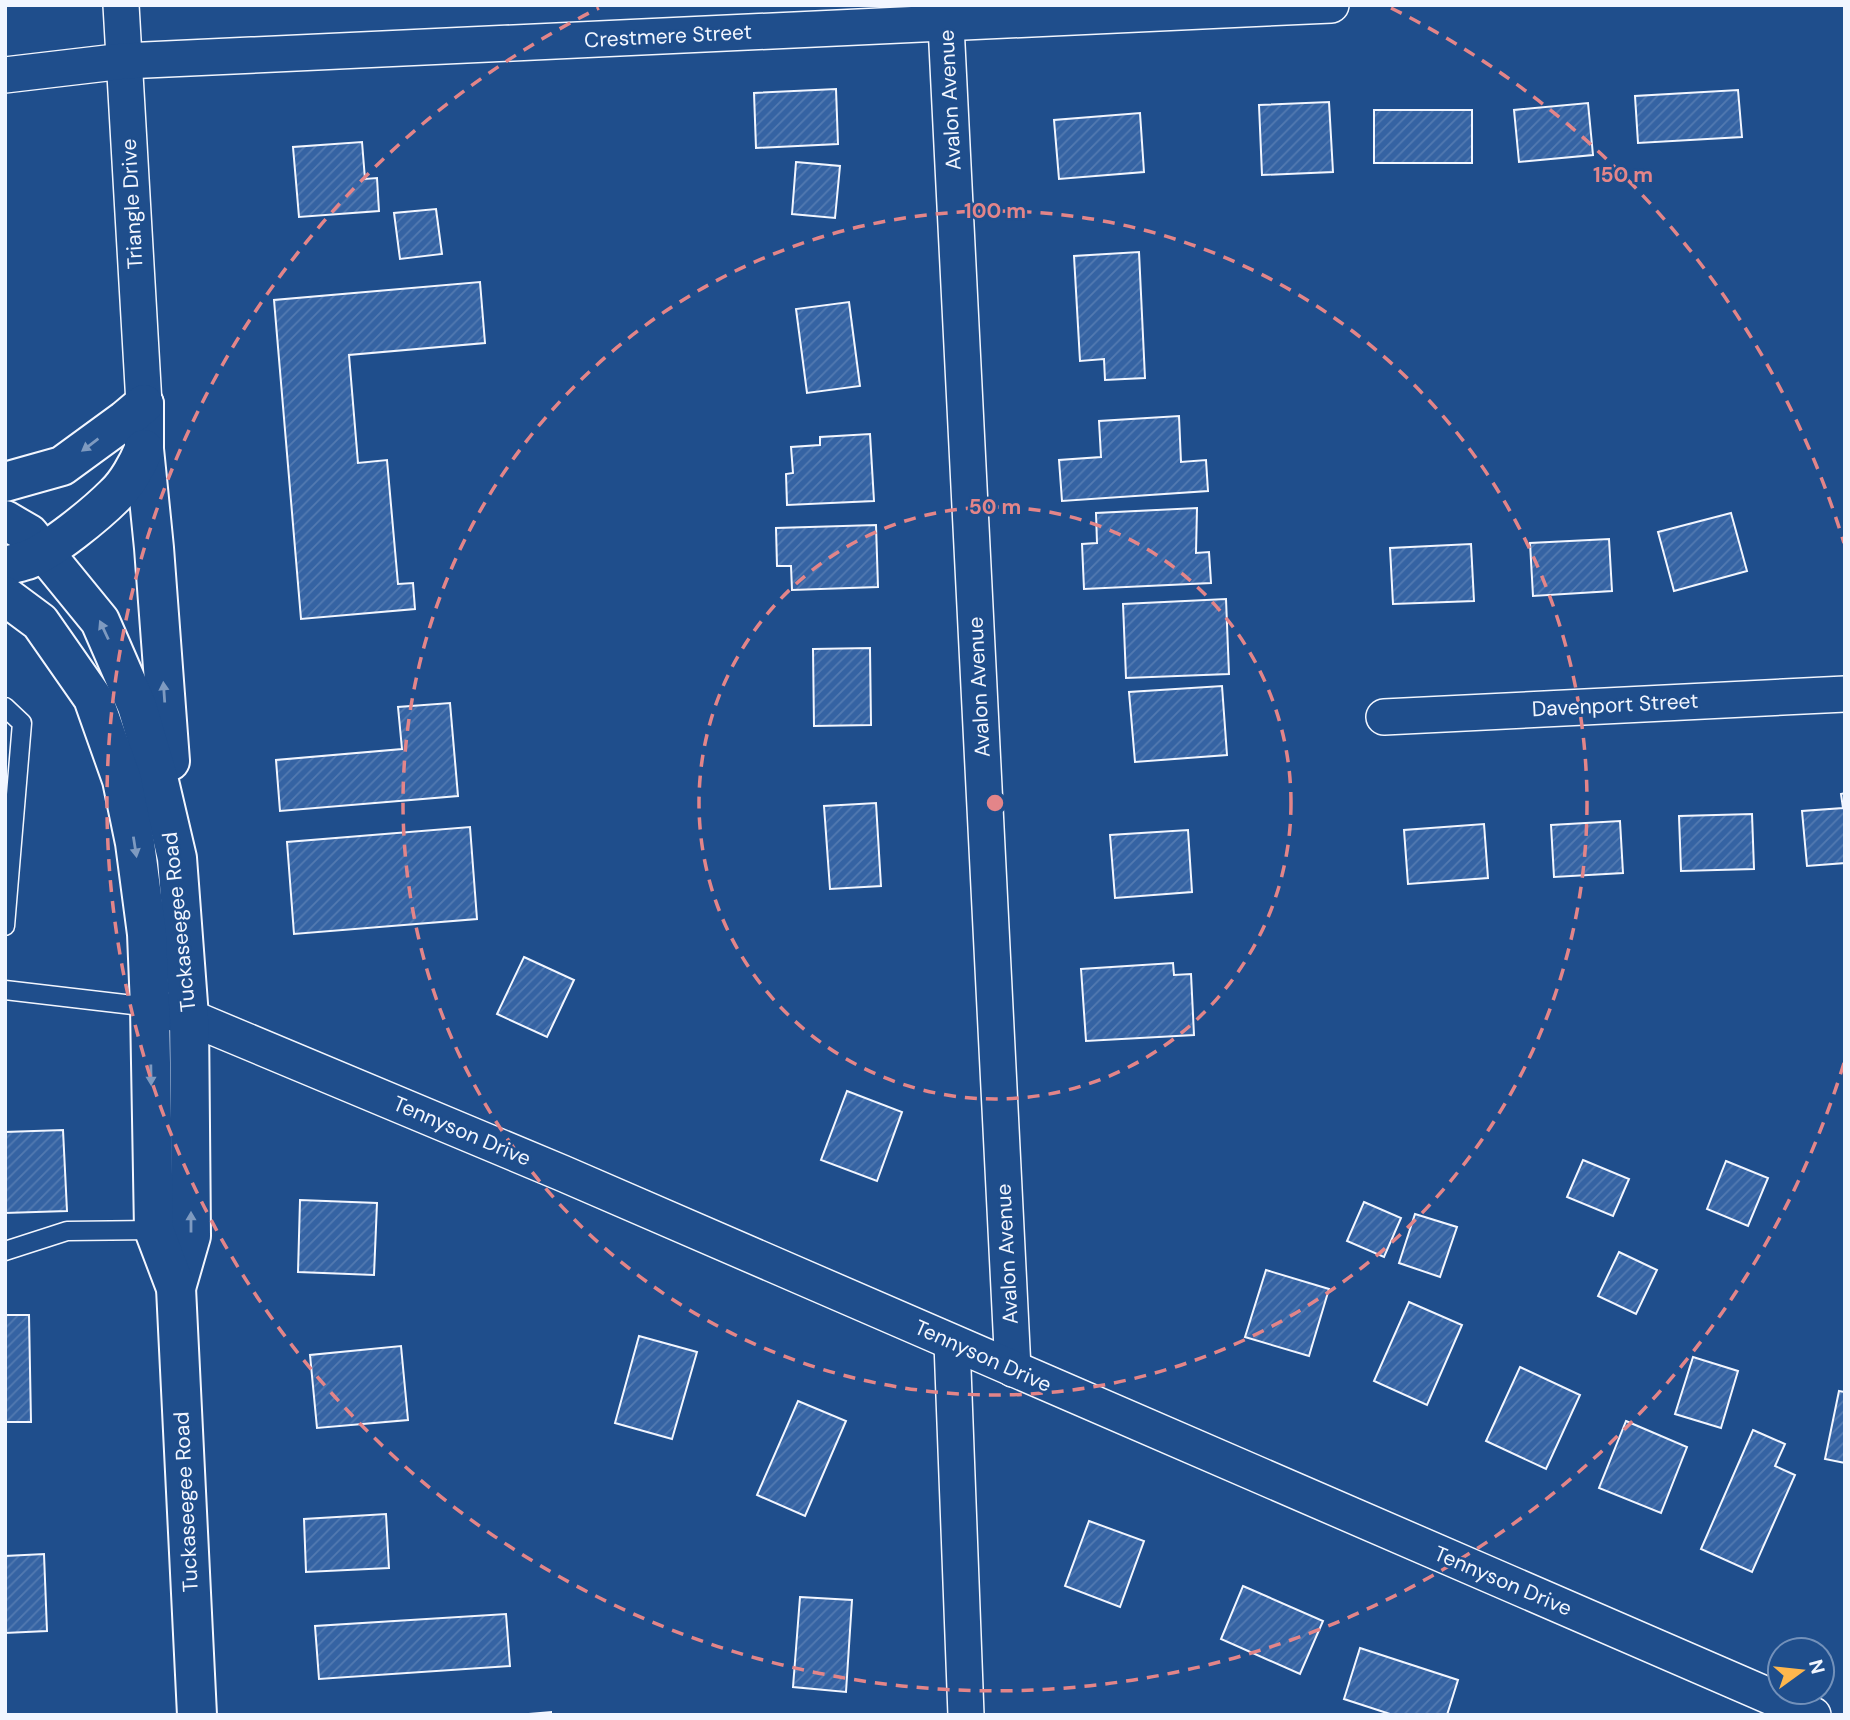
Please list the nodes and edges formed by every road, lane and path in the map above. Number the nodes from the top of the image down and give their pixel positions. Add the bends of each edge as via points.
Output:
1 (121, 5) edge
2 (1331, 5) edge
3 (946, 14) edge
4 (124, 61) junction
5 (5, 75) edge
6 (144, 404) junction
7 (144, 449) junction
8 (5, 482) edge
9 (5, 520) edge
10 (43, 552) junction
11 (5, 566) edge
12 (5, 596) edge
13 (1845, 694) edge
14 (5, 707) edge
15 (1384, 716) dead end
16 (177, 858) junction
17 (5, 926) edge
18 (5, 990) edge
19 (150, 1007) junction
20 (189, 1017) junction
21 (154, 1230) junction
22 (5, 1251) edge
23 (176, 1289) junction
24 (952, 1343) junction
25 (1013, 1369) junction
26 (197, 1715) edge
27 (966, 1715) edge
28 (1813, 1715) edge

1 - 4 street, Triangle Drive
2 - 3 street, Crestmere Street
3 - 4 street, Crestmere Street
3 - 25 street, Avalon Avenue
4 - 5 street, Crestmere Street
4 - 6 street, Triangle Drive
6 - 7 main road
6 -> 8 main road via 62,466
7 - 10 main road via 117,494
16 -> 7 main road
9 - 10 main road, Tuckaseegee Road via 29,534
10 - 11 main road
16 -> 10 main road, Tuckaseegee Road via 158,777 127,682 100,621
12 -> 19 main road, Tuckaseegee Road via 40,622 93,698 122,780 144,908
13 - 15 street, Davenport Street
14 - 17 lane via 22,723
16 - 20 main road, Tuckaseegee Road
18 - 19 lane
19 - 20 street, Tennyson Drive
19 -> 21 main road, Tuckaseegee Road
23 -> 20 main road, Tuckaseegee Road via 191,1236
20 - 24 street, Tennyson Drive
21 - 22 lane via 67,1231
21 - 23 main road, Tuckaseegee Road
23 - 26 main road, Tuckaseegee Road
24 - 25 street, Tennyson Drive
24 - 27 street
25 - 28 street, Tennyson Drive

